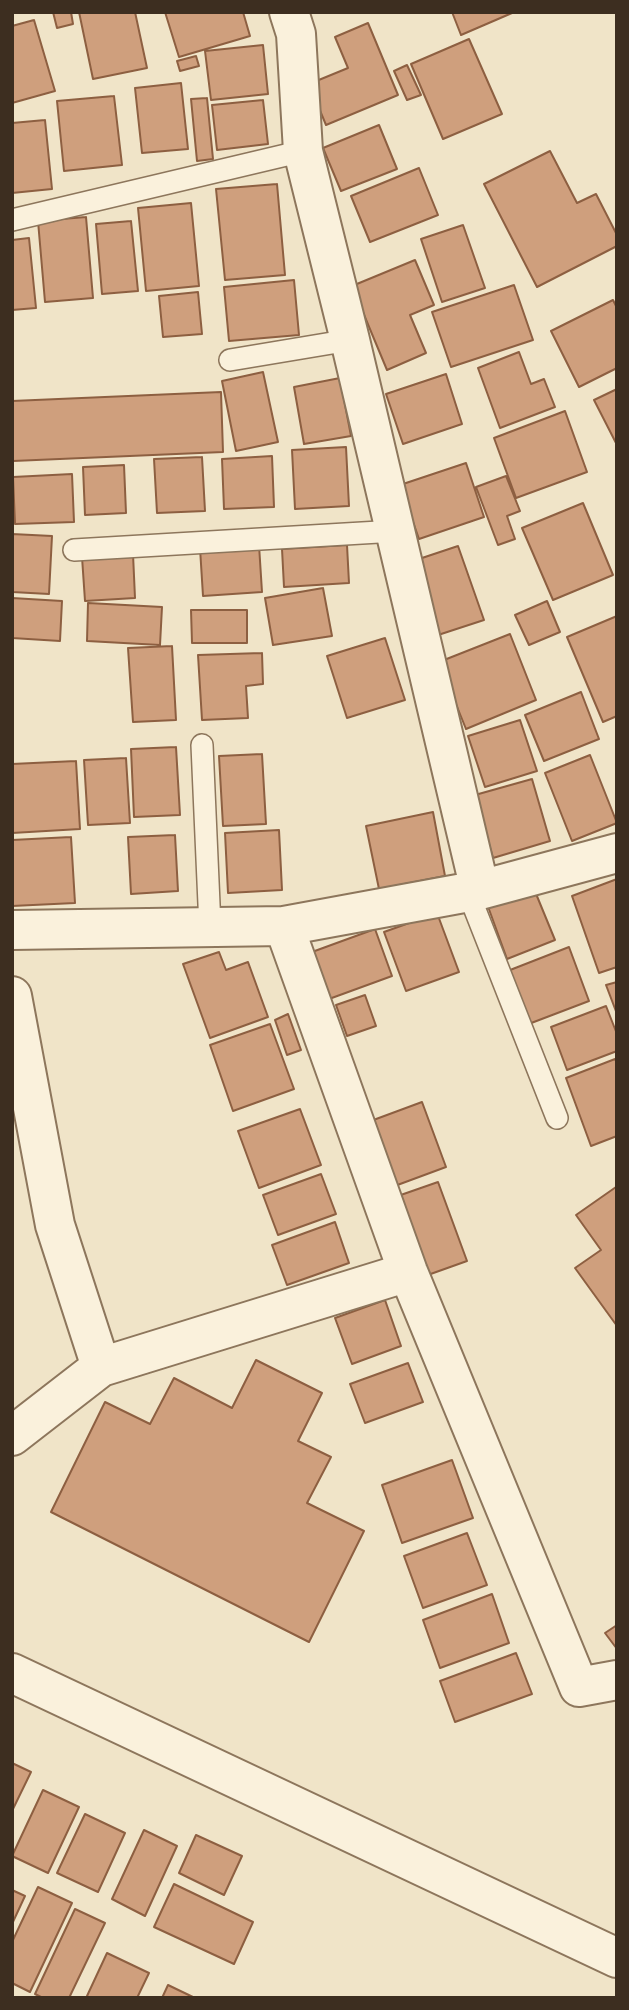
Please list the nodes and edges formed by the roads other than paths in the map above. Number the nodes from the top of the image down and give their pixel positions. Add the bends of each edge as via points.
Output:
1 (289, 12) edge
2 (303, 151) junction
3 (12, 220) edge
4 (350, 340) junction
5 (230, 360) dead end
6 (396, 531) junction
7 (74, 550) dead end
8 (202, 745) dead end
9 (617, 853) edge
10 (474, 891) junction
11 (284, 926) junction
12 (210, 927) junction
13 (12, 930) edge
14 (12, 996) edge
15 (556, 1118) dead end
16 (408, 1272) junction
17 (101, 1367) junction
18 (12, 1437) edge
19 (12, 1674) edge
20 (617, 1680) edge
21 (617, 1958) edge

1 - 2 street via 296,34
2 - 3 lane
2 - 4 street
4 - 5 lane
4 - 6 street
6 - 7 lane
6 - 10 street
8 - 12 lane
9 - 10 street
10 - 11 street
10 - 15 lane
11 - 12 street
11 - 16 street
12 - 13 street
14 - 17 street via 55,1225
16 - 17 street
16 - 20 street via 579,1687
17 - 18 street
19 - 21 street

